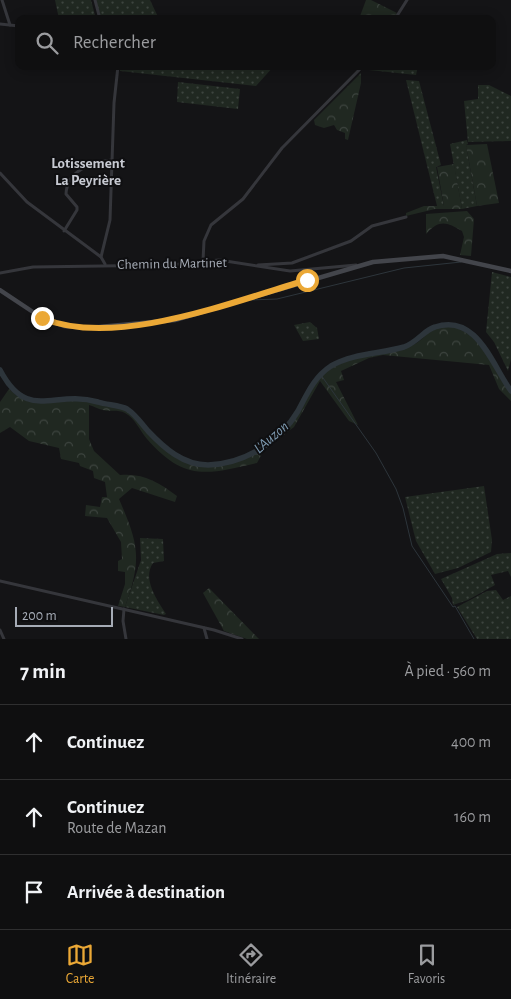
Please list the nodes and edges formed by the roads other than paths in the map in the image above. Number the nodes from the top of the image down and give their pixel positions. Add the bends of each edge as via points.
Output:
1 (2, 0) edge
2 (95, 0) edge
3 (406, 0) edge
4 (99, 15) edge
5 (397, 15) edge
6 (0, 24) edge
7 (10, 25) junction
8 (15, 26) edge
9 (118, 70) edge
10 (359, 70) edge
11 (112, 160) junction
12 (0, 173) edge
13 (406, 216) dead end
14 (64, 231) junction
15 (102, 257) junction
16 (203, 261) junction
17 (105, 264) junction
18 (254, 265) junction
19 (356, 265) junction
20 (511, 271) edge
21 (0, 273) edge
22 (0, 290) edge
23 (0, 581) edge
24 (124, 610) junction
25 (204, 628) junction
26 (0, 630) edge
27 (4, 639) edge
28 (126, 639) edge
29 (207, 639) edge
30 (242, 639) edge

1 - 7 street
2 - 4 street
3 - 5 street
6 - 7 street
7 - 8 street
9 - 11 street
10 - 16 street via 282,148 243,199 211,224 204,241
11 - 14 street via 77,170 70,178 66,194 77,210
11 - 15 street via 110,220
12 - 14 street via 27,202
13 - 18 street via 372,226 352,241 292,263
14 - 15 street
15 - 17 street
16 - 17 street, Chemin du Martinet via 171,265
16 - 18 street, Chemin du Martinet via 227,260
17 - 21 street, Chemin du Martinet via 27,267
18 - 19 street, Chemin du Martinet via 290,271
19 - 20 main road via 443,256
19 - 22 main road via 180,318 120,326 79,328 56,324 31,312
23 - 24 street
24 - 25 street
24 - 28 street
25 - 29 street
25 - 30 street
26 - 27 street

